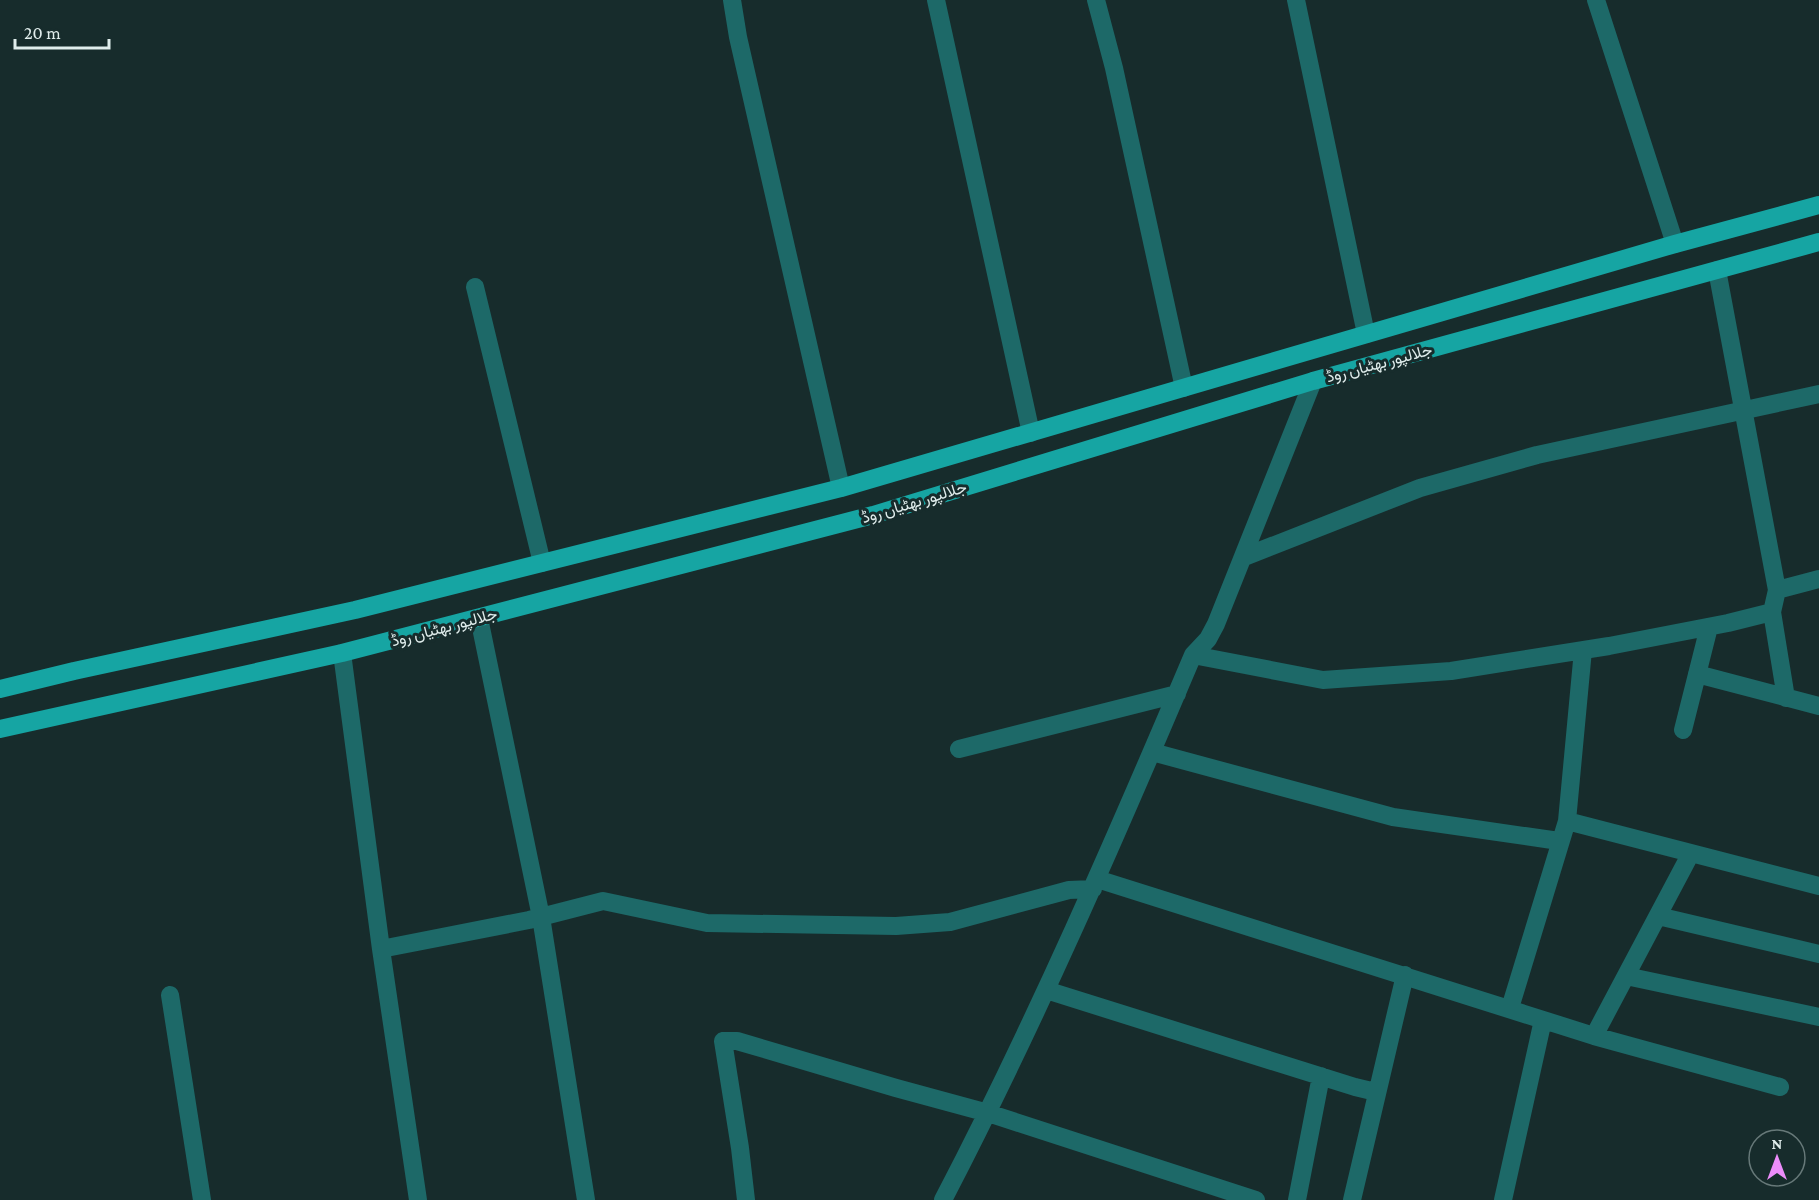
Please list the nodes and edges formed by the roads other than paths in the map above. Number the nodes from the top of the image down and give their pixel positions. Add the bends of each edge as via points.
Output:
1 (732, 0) edge
2 (936, 0) edge
3 (1096, 0) edge
4 (1296, 0) edge
5 (1596, 0) edge
6 (1819, 205) edge
7 (1819, 242) edge
8 (1675, 244) junction
9 (1717, 270) junction
10 (476, 287) dead end
11 (1366, 334) junction
12 (1313, 381) junction
13 (1184, 388) junction
14 (1819, 394) edge
15 (1744, 412) junction
16 (1031, 433) junction
17 (841, 488) junction
18 (1244, 557) junction
19 (542, 563) junction
20 (1819, 579) edge
21 (1777, 590) junction
22 (1772, 612) junction
23 (478, 618) junction
24 (1710, 627) junction
25 (1583, 650) junction
26 (342, 653) junction
27 (1193, 656) junction
28 (1697, 674) junction
29 (0, 689) edge
30 (1177, 694) junction
31 (1786, 698) junction
32 (1819, 706) edge
33 (0, 729) edge
34 (1683, 730) dead end
35 (959, 748) dead end
36 (1152, 752) junction
37 (1566, 821) junction
38 (1559, 840) junction
39 (1691, 853) junction
40 (1095, 884) junction
41 (1819, 886) edge
42 (1658, 916) junction
43 (541, 917) junction
44 (381, 949) junction
45 (1819, 954) edge
46 (1404, 975) junction
47 (1626, 976) junction
48 (1046, 990) junction
49 (170, 995) dead end
50 (1510, 1008) junction
51 (1819, 1017) edge
52 (1543, 1020) junction
53 (1594, 1036) junction
54 (1321, 1077) junction
55 (1780, 1087) dead end
56 (1376, 1092) junction
57 (988, 1113) junction
58 (202, 1200) edge
59 (418, 1200) edge
60 (586, 1200) edge
61 (746, 1200) edge
62 (943, 1200) edge
63 (1256, 1200) edge
64 (1297, 1200) edge
65 (1352, 1200) edge
66 (1503, 1200) edge

1 - 17 street
2 - 16 street
3 - 13 street
4 - 11 street
5 - 8 street
6 - 8 main road, جلالپور بھٹیاں روڈ
7 - 9 main road, جلالپور بھٹیاں روڈ
8 - 11 main road, جلالپور بھٹیاں روڈ
9 - 12 main road, جلالپور بھٹیاں روڈ
9 - 15 street
10 - 19 street
11 - 13 main road, جلالپور بھٹیاں روڈ
12 - 18 street
12 - 23 main road, جلالپور بھٹیاں روڈ via 873,515
13 - 16 main road, جلالپور بھٹیاں روڈ
14 - 15 street
15 - 18 street via 1537,455 1420,488
15 - 21 street
16 - 17 main road, جلالپور بھٹیاں روڈ
17 - 19 main road, جلالپور بھٹیاں روڈ
18 - 27 street via 1216,624
19 - 29 main road, جلالپور بھٹیاں روڈ via 355,610
20 - 21 street
21 - 22 street
22 - 24 street
22 - 31 street
23 - 26 main road, جلالپور بھٹیاں روڈ
23 - 43 street
24 - 25 street
24 - 28 street
25 - 27 street via 1451,670 1323,680
25 - 37 street
26 - 33 main road, جلالپور بھٹیاں روڈ
26 - 44 street
27 - 30 street
28 - 31 street
28 - 34 street
30 - 35 street
30 - 36 street
31 - 32 street
36 - 38 street via 1394,817
36 - 40 street
37 - 38 street
37 - 39 street
38 - 50 street
39 - 41 street
39 - 42 street
40 - 43 street via 950,922 896,926 706,923 603,901
40 - 46 street
40 - 48 street
42 - 45 street
42 - 47 street
43 - 44 street
43 - 60 street
44 - 59 street
46 - 50 street
46 - 56 street
47 - 51 street
47 - 53 street
48 - 54 street
48 - 57 street
49 - 58 street
50 - 52 street
52 - 53 street
52 - 66 street
53 - 55 street
54 - 56 street
54 - 64 street
56 - 65 street
57 - 61 street via 737,1041 723,1041
57 - 62 street
57 - 63 street

